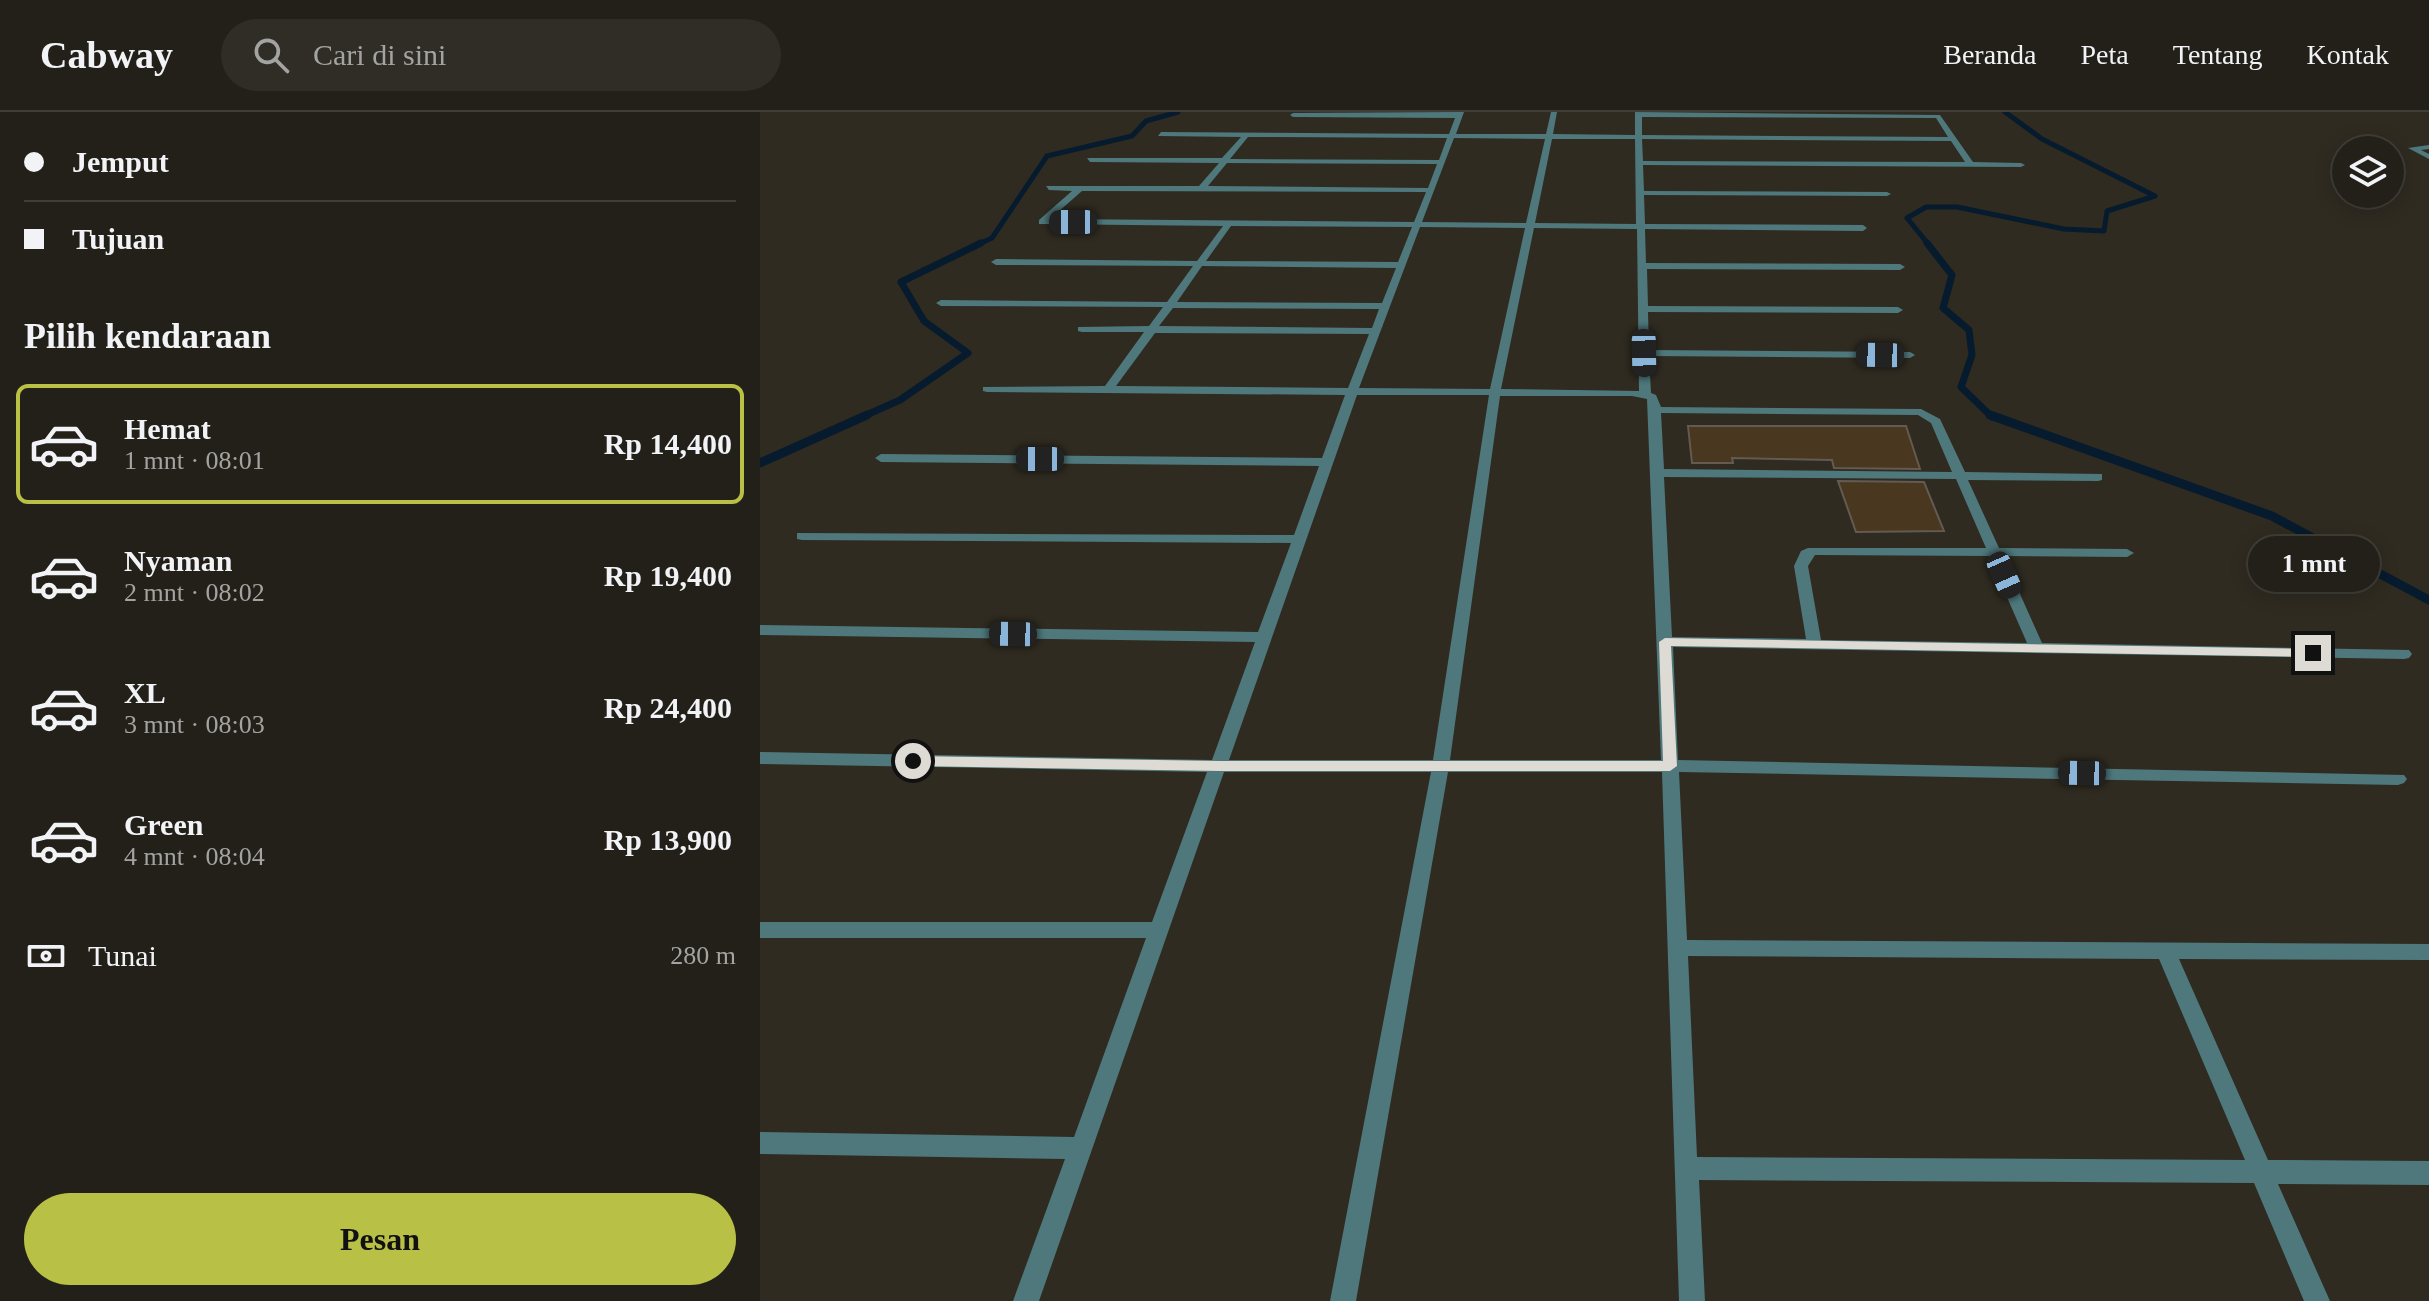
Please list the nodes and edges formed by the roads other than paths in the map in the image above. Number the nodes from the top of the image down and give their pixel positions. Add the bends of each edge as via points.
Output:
1 (1554, 112) edge
2 (1638, 113) edge
3 (1294, 114) edge
4 (1460, 114) edge
5 (1863, 114) edge
6 (1161, 134) dead end
7 (1246, 135) junction
8 (1278, 135) junction
9 (1451, 136) junction
10 (1550, 137) junction
11 (1639, 137) junction
12 (1797, 138) junction
13 (1875, 138) junction
14 (1953, 139) junction
15 (2429, 147) edge
16 (2429, 157) edge
17 (1090, 160) dead end
18 (1226, 161) junction
19 (1441, 162) junction
20 (1639, 163) junction
21 (1805, 164) junction
22 (1890, 164) junction
23 (1971, 165) junction
24 (2021, 165) dead end
25 (1049, 188) dead end
26 (1080, 188) junction
27 (1202, 188) junction
28 (1431, 190) junction
29 (1640, 193) junction
30 (1887, 194) dead end
31 (1229, 223) junction
32 (1417, 224) junction
33 (1532, 225) junction
34 (1641, 226) junction
35 (1863, 228) dead end
36 (996, 262) dead end
37 (1200, 263) junction
38 (1402, 265) junction
39 (1642, 266) junction
40 (1900, 267) dead end
41 (941, 303) dead end
42 (1170, 304) junction
43 (1385, 306) junction
44 (1643, 309) junction
45 (1898, 310) dead end
46 (1082, 329) dead end
47 (1151, 331) junction
48 (1375, 331) junction
49 (1644, 353) junction
50 (1910, 355) dead end
51 (987, 389) dead end
52 (1108, 390) junction
53 (1496, 390) junction
54 (1352, 392) junction
55 (1645, 394) junction
56 (1655, 410) junction
57 (881, 458) dead end
58 (1327, 462) junction
59 (1658, 473) junction
60 (1959, 476) junction
61 (2098, 477) dead end
62 (802, 536) dead end
63 (1299, 539) junction
64 (1993, 551) junction
65 (2127, 553) dead end
66 (760, 630) edge
67 (1266, 637) junction
68 (1665, 642) junction
69 (1814, 644) junction
70 (2037, 648) junction
71 (2404, 654) dead end
72 (760, 758) edge
73 (1220, 766) junction
74 (1670, 766) junction
75 (1440, 767) junction
76 (2398, 779) dead end
77 (760, 930) edge
78 (1161, 930) junction
79 (1678, 948) junction
80 (2166, 952) junction
81 (2429, 952) edge
82 (760, 1143) edge
83 (1082, 1148) junction
84 (1687, 1168) junction
85 (2261, 1170) junction
86 (2429, 1173) edge
87 (1026, 1301) edge
88 (1343, 1301) edge
89 (1692, 1301) edge
90 (2317, 1301) edge

1 - 10 street
2 - 5 street
2 - 11 street
3 - 4 street
3 - 8 street
4 - 9 street
5 - 14 street via 1938,116
6 - 7 street
7 - 8 street
7 - 18 street
8 - 9 street
9 - 10 street
9 - 19 street
10 - 11 street
10 - 33 street
11 - 12 street
11 - 20 street
12 - 13 street
12 - 21 street
13 - 14 street
13 - 22 street
14 - 23 street
15 - 16 street via 2412,148
17 - 18 street
18 - 19 street
18 - 27 street
19 - 28 street
20 - 21 street
20 - 29 street
21 - 22 street
22 - 23 street
23 - 24 street
25 - 26 street
26 - 27 street
26 - 31 street via 1042,222
27 - 28 street
28 - 32 street
29 - 30 street
29 - 34 street
31 - 32 street
31 - 37 street
32 - 33 street
32 - 38 street
33 - 34 street
33 - 53 street
34 - 35 street
34 - 39 street
36 - 37 street
37 - 38 street
37 - 42 street
38 - 43 street
39 - 40 street
39 - 44 street
41 - 42 street
42 - 43 street
42 - 47 street
43 - 48 street
44 - 45 street
44 - 49 street
46 - 47 street
47 - 48 street
47 - 52 street
48 - 54 street
49 - 50 street
49 - 55 street
51 - 52 street
52 - 54 street
53 - 54 street
53 - 55 street
53 - 75 street
54 - 58 street
55 - 56 street via 1652,397
56 - 59 street
56 - 60 street via 1921,412 1936,421
57 - 58 street
58 - 63 street
59 - 60 street
59 - 68 street
60 - 61 street
60 - 64 street
62 - 63 street
63 - 67 street
64 - 65 street
64 - 69 street via 1806,554 1801,566
64 - 70 street
66 - 67 street
67 - 73 street
68 - 69 street
68 - 74 street
69 - 70 street
70 - 71 street
72 - 73 street
73 - 75 street
73 - 78 street
74 - 75 street
74 - 76 street
74 - 79 street
75 - 88 street
77 - 78 street
78 - 83 street
79 - 80 street
79 - 84 street
80 - 81 street
80 - 85 street
82 - 83 street
83 - 87 street
84 - 85 street
84 - 89 street
85 - 86 street
85 - 90 street

